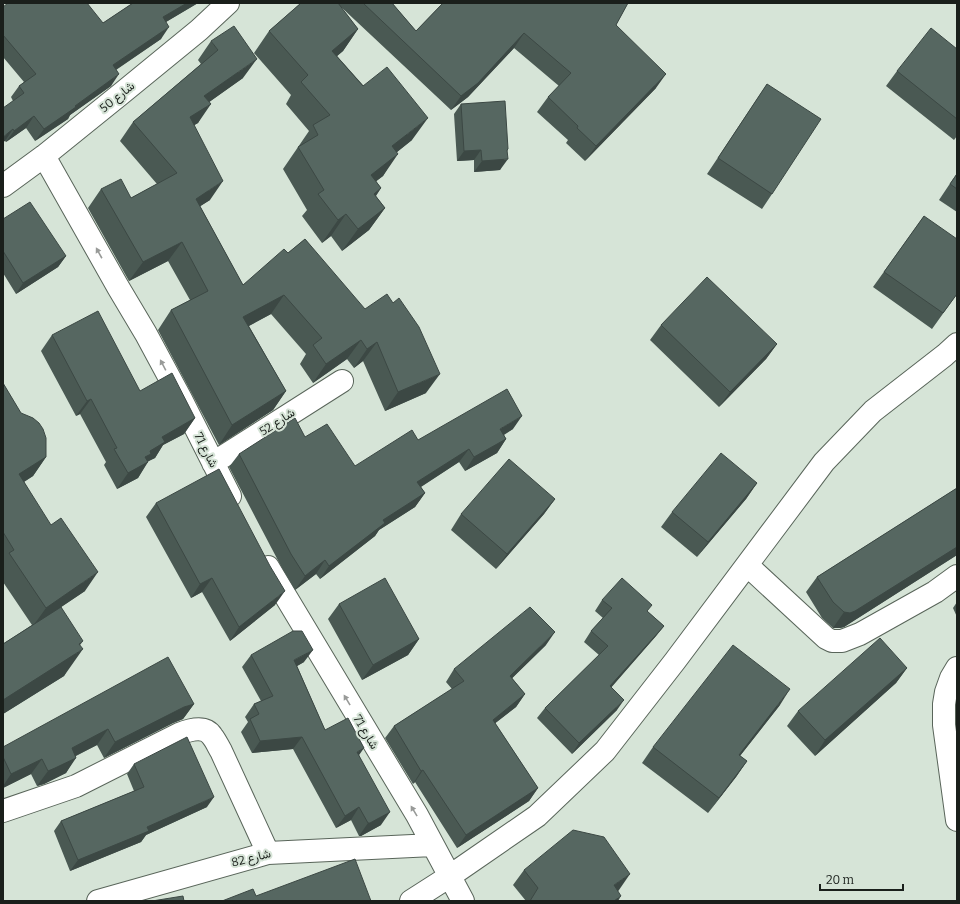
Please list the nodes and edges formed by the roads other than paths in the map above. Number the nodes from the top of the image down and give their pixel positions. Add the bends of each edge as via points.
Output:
1 (228, 3) edge
2 (44, 156) junction
3 (3, 186) edge
4 (957, 344) edge
5 (342, 381) dead end
6 (213, 463) junction
7 (240, 514) edge
8 (257, 548) edge
9 (747, 565) junction
10 (957, 576) edge
11 (957, 668) edge
12 (3, 811) edge
13 (957, 820) edge
14 (433, 845) junction
15 (268, 853) junction
16 (450, 876) junction
17 (98, 901) edge
18 (411, 901) edge
19 (464, 901) edge

1 - 2 street, شارع 50 via 199,30
2 - 3 street, شارع 50
6 -> 2 street, شارع 71 via 146,334
4 - 9 street via 873,411 824,462
5 - 6 street, شارع 52
6 - 7 street, شارع 71
14 -> 8 street, شارع 71
9 - 10 street via 832,641 842,641 860,634 935,592
9 - 16 street via 605,750 537,816
11 - 13 street via 950,678 944,704 944,725
12 - 15 street via 76,786 179,734 206,731 212,735 221,751
14 - 15 street, شارع 82
14 - 16 street, شارع 71
15 - 17 street, شارع 82
16 - 18 street
16 - 19 street, شارع 71

